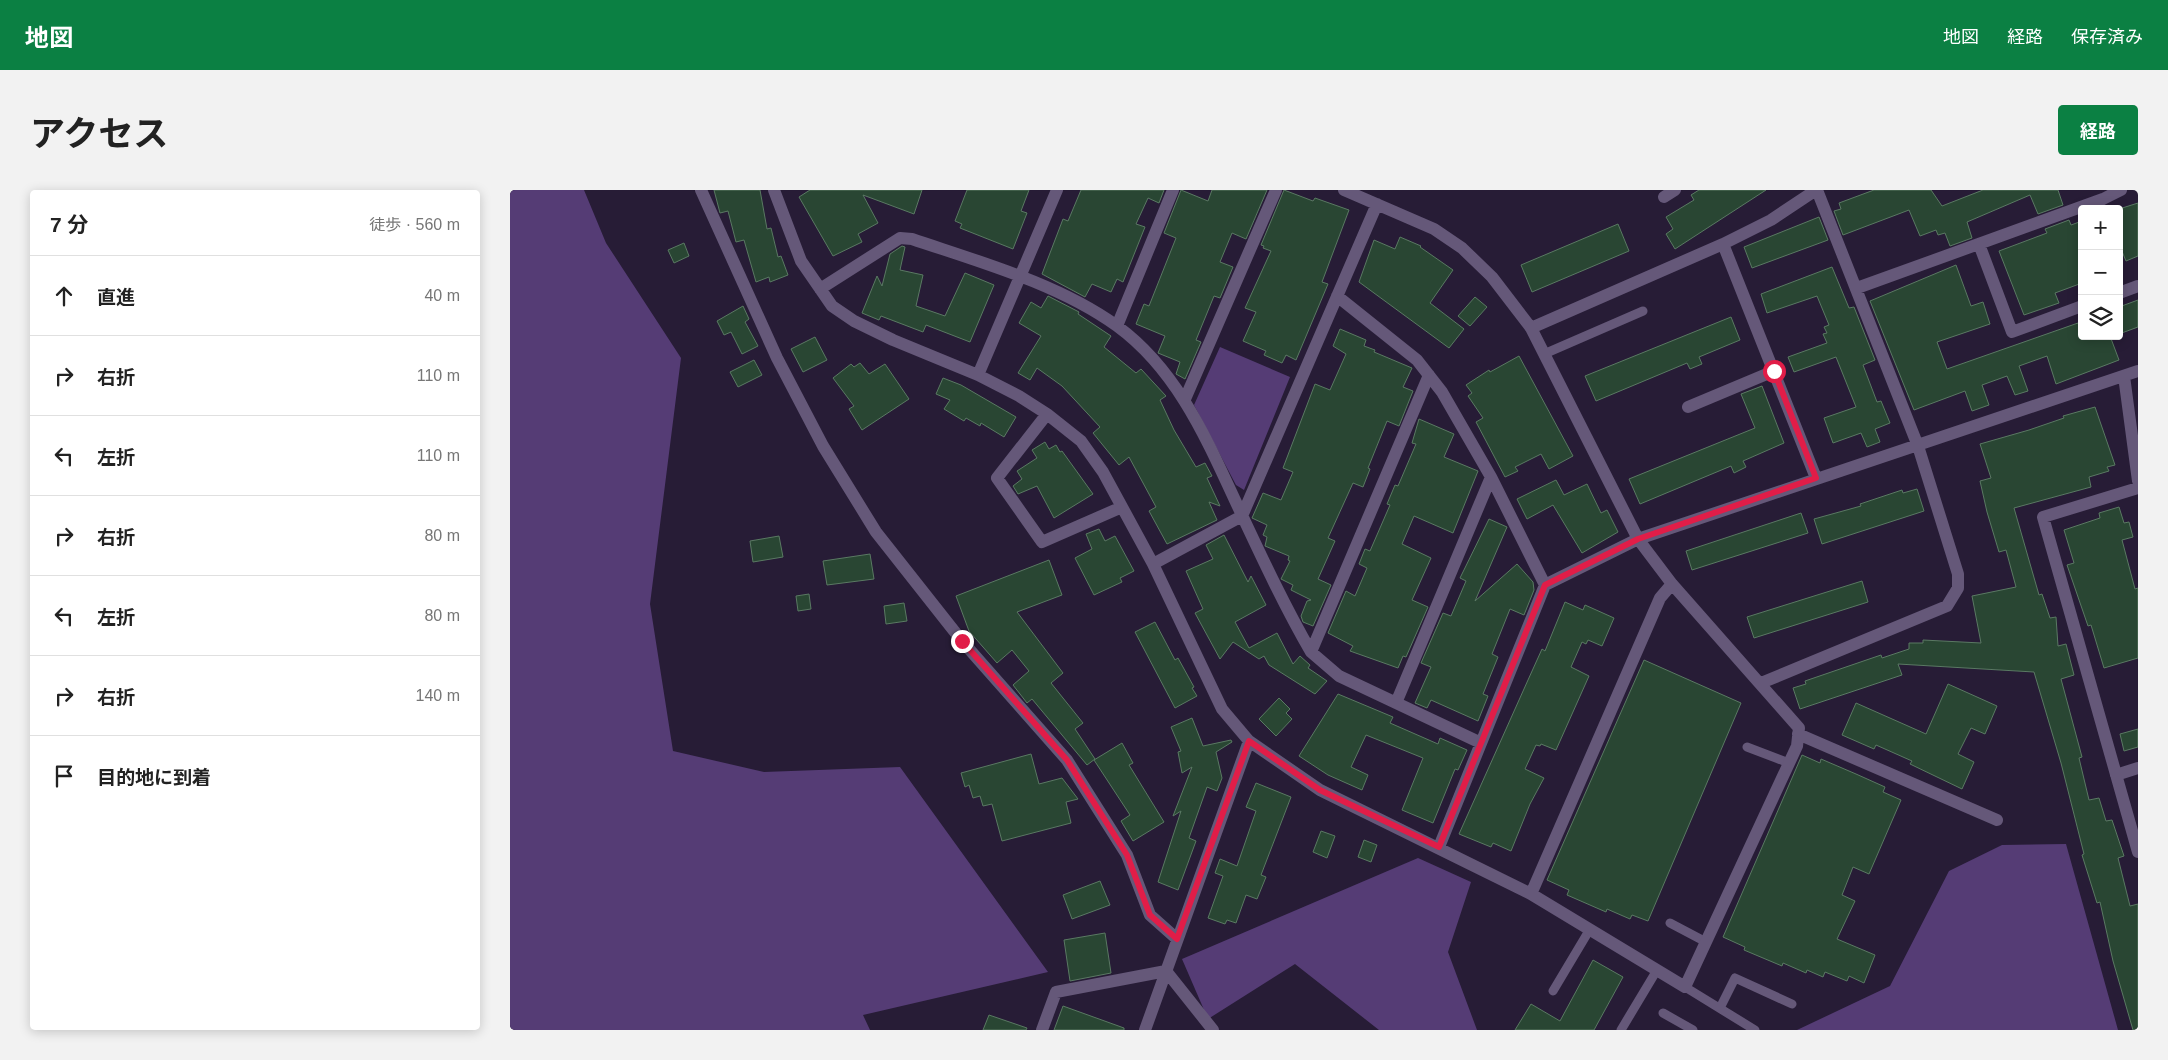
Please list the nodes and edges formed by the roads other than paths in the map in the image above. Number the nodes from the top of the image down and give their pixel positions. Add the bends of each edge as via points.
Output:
1 (701, 190) edge
2 (1057, 190) edge
3 (1173, 190) edge
4 (1276, 190) edge
5 (1344, 190) edge
6 (1675, 190) edge
7 (1816, 190) edge
8 (2121, 190) edge
9 (779, 192) edge
10 (1664, 197) dead end
11 (1376, 204) junction
12 (1724, 244) junction
13 (1979, 244) junction
14 (1020, 276) junction
15 (2138, 286) edge
16 (1857, 288) junction
17 (820, 290) junction
18 (2123, 292) edge
19 (1337, 296) junction
20 (2078, 307) edge
21 (1643, 311) dead end
22 (1117, 326) junction
23 (1532, 328) junction
24 (1544, 354) junction
25 (1774, 371) junction
26 (2138, 371) edge
27 (978, 375) junction
28 (1429, 375) junction
29 (2124, 376) junction
30 (1185, 399) junction
31 (1688, 407) dead end
32 (1047, 414) junction
33 (1918, 446) junction
34 (1491, 477) junction
35 (1816, 478) junction
36 (2138, 481) edge
37 (2138, 488) edge
38 (1122, 507) junction
39 (1242, 516) junction
40 (1638, 539) junction
41 (1153, 564) junction
42 (1672, 584) junction
43 (1545, 585) junction
44 (1311, 652) junction
45 (1761, 683) junction
46 (1396, 703) junction
47 (1798, 734) junction
48 (1249, 741) junction
49 (1481, 743) junction
50 (1747, 746) dead end
51 (1789, 763) junction
52 (2138, 768) edge
53 (2116, 775) junction
54 (1997, 820) dead end
55 (1439, 847) junction
56 (2138, 852) edge
57 (1531, 894) junction
58 (1670, 923) dead end
59 (1590, 930) junction
60 (1177, 939) junction
61 (1706, 942) junction
62 (1656, 970) junction
63 (1166, 971) junction
64 (1685, 987) junction
65 (1554, 991) dead end
66 (1792, 1004) dead end
67 (1720, 1008) junction
68 (1663, 1013) dead end
69 (1042, 1030) edge
70 (1145, 1030) edge
71 (1213, 1030) edge
72 (1621, 1030) edge
73 (1693, 1030) edge
74 (1755, 1030) edge

1 - 60 street via 776,358 823,446 876,532 962,641 1067,760 1127,855 1150,915
2 - 14 street
3 - 22 street
4 - 30 street
5 - 11 street
6 - 10 street
7 - 12 street via 1771,220
7 - 16 street
8 - 13 street
9 - 17 street via 801,261
11 - 19 street
11 - 23 street via 1434,229 1462,248 1492,277
12 - 23 street
12 - 25 street
13 - 16 street
13 - 20 street via 2012,332
14 - 17 street via 912,239 900,238
14 - 22 street
14 - 27 street
15 - 18 street
16 - 33 street
17 - 27 street via 832,306 854,321
19 - 28 street via 1417,360
19 - 39 street
21 - 24 lane
22 - 30 street via 1153,358
23 - 24 street
24 - 40 street
25 - 31 street
25 - 35 street
26 - 29 street
27 - 32 street
28 - 34 street
28 - 44 street
29 - 33 street
29 - 36 street
30 - 39 street
32 - 38 street via 1081,441
32 - 38 street via 997,478 1042,542
33 - 35 street
33 - 45 street via 1958,574 1958,588 1953,598 1947,606
34 - 43 street
34 - 46 street
35 - 40 street
37 - 53 street via 2043,517
38 - 41 street
39 - 41 street
39 - 44 street
40 - 42 street
40 - 43 street
41 - 48 street via 1222,708
42 - 45 street
42 - 57 street via 1660,598
43 - 49 street
44 - 46 street via 1339,676
45 - 47 street via 1799,728
46 - 49 street
47 - 51 street via 1797,746
47 - 54 street
48 - 55 street via 1320,790
48 - 60 street
49 - 55 street
50 - 51 lane
51 - 61 street
52 - 53 street
53 - 56 street
55 - 57 street
57 - 59 street
58 - 61 lane
59 - 62 street
59 - 65 lane
60 - 63 street
61 - 64 street
62 - 64 street
62 - 72 lane
63 - 69 street via 1056,992
63 - 70 street
63 - 71 street
64 - 67 lane
66 - 67 lane via 1735,978
67 - 74 lane
68 - 73 lane

